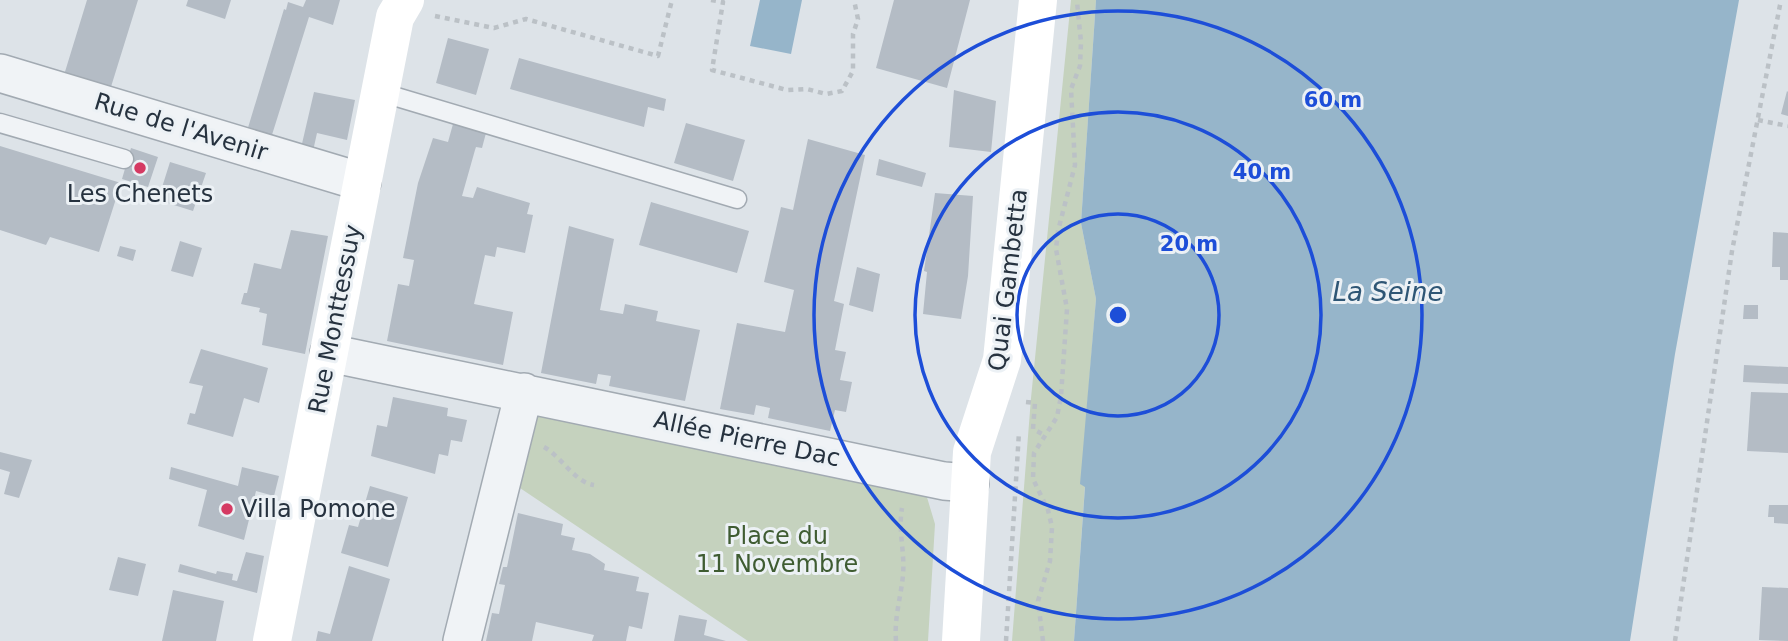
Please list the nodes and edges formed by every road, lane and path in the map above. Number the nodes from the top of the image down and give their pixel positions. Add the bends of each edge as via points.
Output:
1 (672, 0) edge
2 (710, 0) edge
3 (854, 0) edge
4 (1038, 0) edge
5 (1076, 0) edge
6 (1782, 0) edge
7 (402, 4) edge
8 (0, 73) edge
9 (380, 92) junction
10 (1758, 120) junction
11 (0, 123) edge
12 (1788, 126) edge
13 (124, 159) dead end
14 (362, 182) junction
15 (737, 199) dead end
16 (329, 353) junction
17 (524, 392) junction
18 (1035, 403) dead end
19 (1044, 435) junction
20 (514, 437) junction
21 (907, 472) junction
22 (970, 483) junction
23 (594, 485) dead end
24 (272, 641) edge
25 (462, 641) edge
26 (897, 641) edge
27 (961, 641) edge
28 (1043, 641) edge
29 (1675, 641) edge

1 - 7 path via 658,56 526,19 494,28
2 - 3 path via 723,2 712,69 788,90 825,94 842,91 853,71 853,34 858,19
4 - 22 main road, Quai Gambetta via 1002,360 972,452
5 - 19 path via 1081,42 1080,66 1072,89 1075,165 1056,249 1067,309 1066,335 1057,416
6 - 10 path
7 - 9 main road, Rue Monttessuy via 395,17
8 - 14 street, Rue de l'Avenir
9 - 14 main road, Rue Monttessuy
9 - 15 lane
10 - 12 path
10 - 29 path via 1732,251
11 - 13 lane
14 - 16 main road, Rue Monttessuy
16 - 17 street, Allée Pierre Dac
16 - 24 main road, Rue Monttessuy
17 - 20 street
17 - 21 street, Allée Pierre Dac
18 - 19 path via 1033,429
19 - 28 path via 1034,453 1033,479 1052,527 1050,561 1038,601
20 - 23 path via 558,455 580,480
20 - 25 street
21 - 22 street, Allée Pierre Dac
21 - 26 path via 899,523 904,572 895,618
22 - 27 main road, Quai Gambetta

